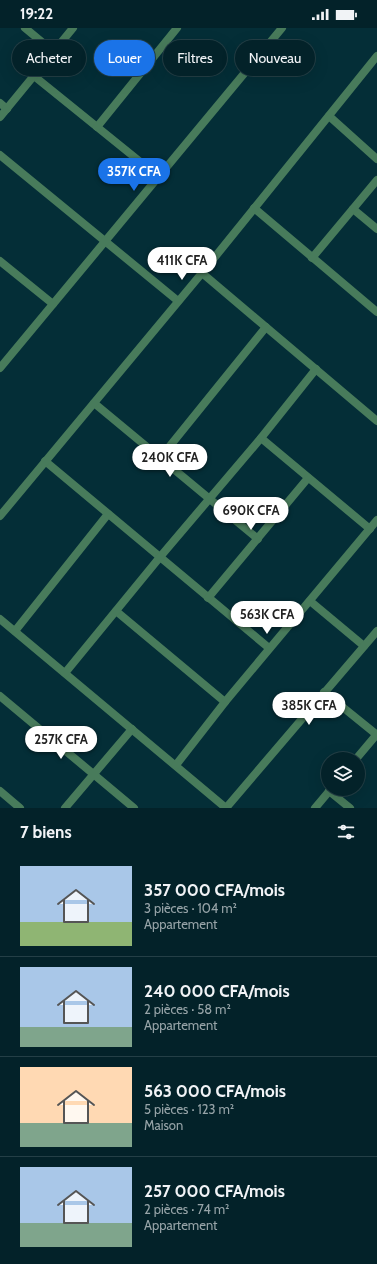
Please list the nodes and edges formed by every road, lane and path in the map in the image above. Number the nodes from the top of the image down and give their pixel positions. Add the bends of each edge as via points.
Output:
1 (25, 28) edge
2 (73, 28) edge
3 (178, 28) edge
4 (282, 28) edge
5 (40, 40) edge
6 (64, 40) edge
7 (377, 56) edge
8 (34, 76) joint
9 (0, 103) edge
10 (7, 109) junction
11 (329, 116) junction
12 (0, 117) edge
13 (97, 127) junction
14 (0, 155) edge
15 (377, 159) edge
16 (159, 177) junction
17 (377, 180) edge
18 (254, 208) junction
19 (353, 209) junction
20 (377, 228) edge
21 (105, 241) junction
22 (312, 258) junction
23 (0, 261) edge
24 (202, 272) junction
25 (178, 301) junction
26 (53, 304) junction
27 (377, 312) edge
28 (266, 328) junction
29 (0, 368) edge
30 (316, 369) junction
31 (94, 403) junction
32 (377, 421) edge
33 (261, 438) junction
34 (161, 457) junction
35 (45, 461) junction
36 (308, 478) junction
37 (210, 499) junction
38 (3, 506) edge
39 (108, 514) junction
40 (0, 516) edge
41 (377, 520) edge
42 (370, 529) junction
43 (258, 539) junction
44 (160, 557) junction
45 (208, 598) junction
46 (310, 601) junction
47 (116, 611) junction
48 (0, 619) edge
49 (15, 631) junction
50 (377, 631) edge
51 (364, 646) junction
52 (269, 648) junction
53 (65, 673) junction
54 (324, 692) junction
55 (0, 696) edge
56 (224, 702) junction
57 (132, 729) junction
58 (377, 735) edge
59 (362, 752) edge
60 (176, 765) junction
61 (93, 774) junction
62 (0, 791) edge
63 (325, 796) edge
64 (337, 796) edge
65 (15, 806) edge
66 (65, 808) edge
67 (134, 808) edge
68 (226, 808) edge
69 (315, 808) edge
70 (350, 808) edge

1 - 5 street
2 - 6 street
3 - 13 street
4 - 16 street
7 - 11 street
8 - 10 street
8 - 13 street
9 - 10 street
10 - 12 street
11 - 15 street
11 - 18 street
13 - 16 street
14 - 21 street
16 - 21 street
17 - 19 street
18 - 22 street
18 - 24 street
19 - 20 street
19 - 22 street
21 - 25 street
21 - 26 street
22 - 27 street
23 - 26 street
24 - 25 street
24 - 28 street
25 - 31 street
26 - 29 street
28 - 30 street
28 - 34 street
30 - 32 street
30 - 33 street
31 - 34 street
31 - 35 street
33 - 36 street
33 - 37 street
34 - 37 street
35 - 38 street
35 - 39 street
36 - 42 street
36 - 43 street
37 - 43 street
37 - 44 street
38 - 40 street
39 - 44 street
39 - 49 street
41 - 42 street
42 - 46 street
43 - 45 street
44 - 45 street
44 - 47 street
45 - 52 street
46 - 51 street
46 - 52 street
47 - 53 street
47 - 56 street
48 - 49 street
49 - 53 street
50 - 51 street
51 - 54 street
52 - 56 street
53 - 57 street
54 - 58 street
54 - 68 street
55 - 61 street
56 - 60 street
57 - 60 street
57 - 61 street
58 - 59 street
60 - 68 street
61 - 66 street
61 - 67 street
62 - 65 street
63 - 69 street
64 - 70 street

